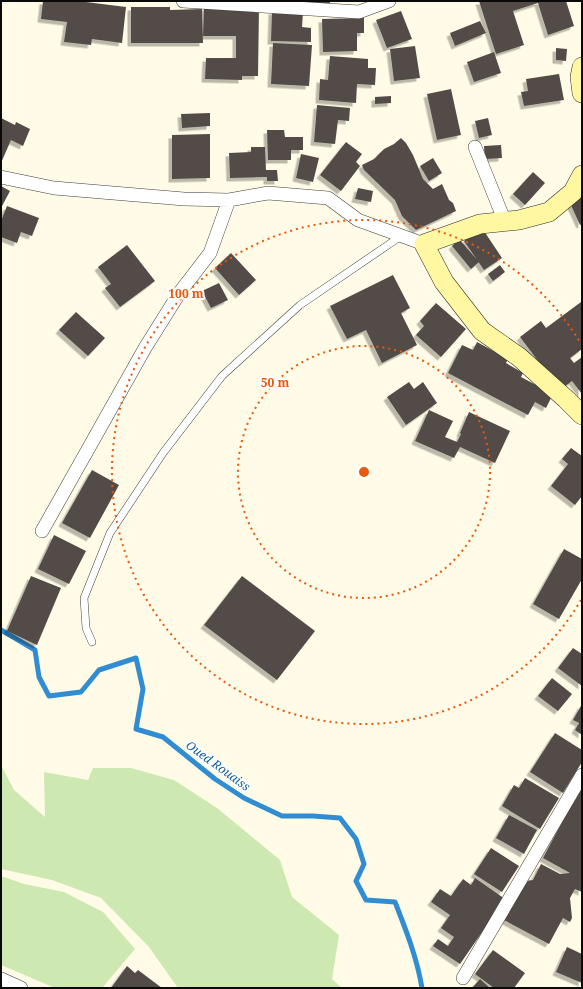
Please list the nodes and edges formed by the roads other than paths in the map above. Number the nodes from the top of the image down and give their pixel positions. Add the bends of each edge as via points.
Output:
1 (183, 1) edge
2 (389, 1) edge
3 (357, 7) edge
4 (582, 67) edge
5 (582, 93) edge
6 (474, 147) dead end
7 (582, 175) edge
8 (1, 177) edge
9 (229, 200) junction
10 (505, 222) junction
11 (401, 236) junction
12 (424, 244) junction
13 (582, 415) edge
14 (42, 531) dead end
15 (92, 642) dead end
16 (582, 775) edge
17 (464, 978) dead end
18 (1, 979) edge
19 (20, 988) edge

1 - 3 street
2 - 3 street
4 - 5 street
6 - 10 street
7 - 10 street via 573,192 549,212
8 - 9 street via 54,188 184,199
9 - 11 street via 268,193 328,198 358,220
9 - 14 street via 210,253 180,292 145,348
10 - 12 street via 480,224
11 - 12 street
11 - 15 lane via 294,310 222,376 162,453 110,533 84,598 86,628
12 - 13 street via 444,282 482,331 519,358
16 - 17 street
18 - 19 street

